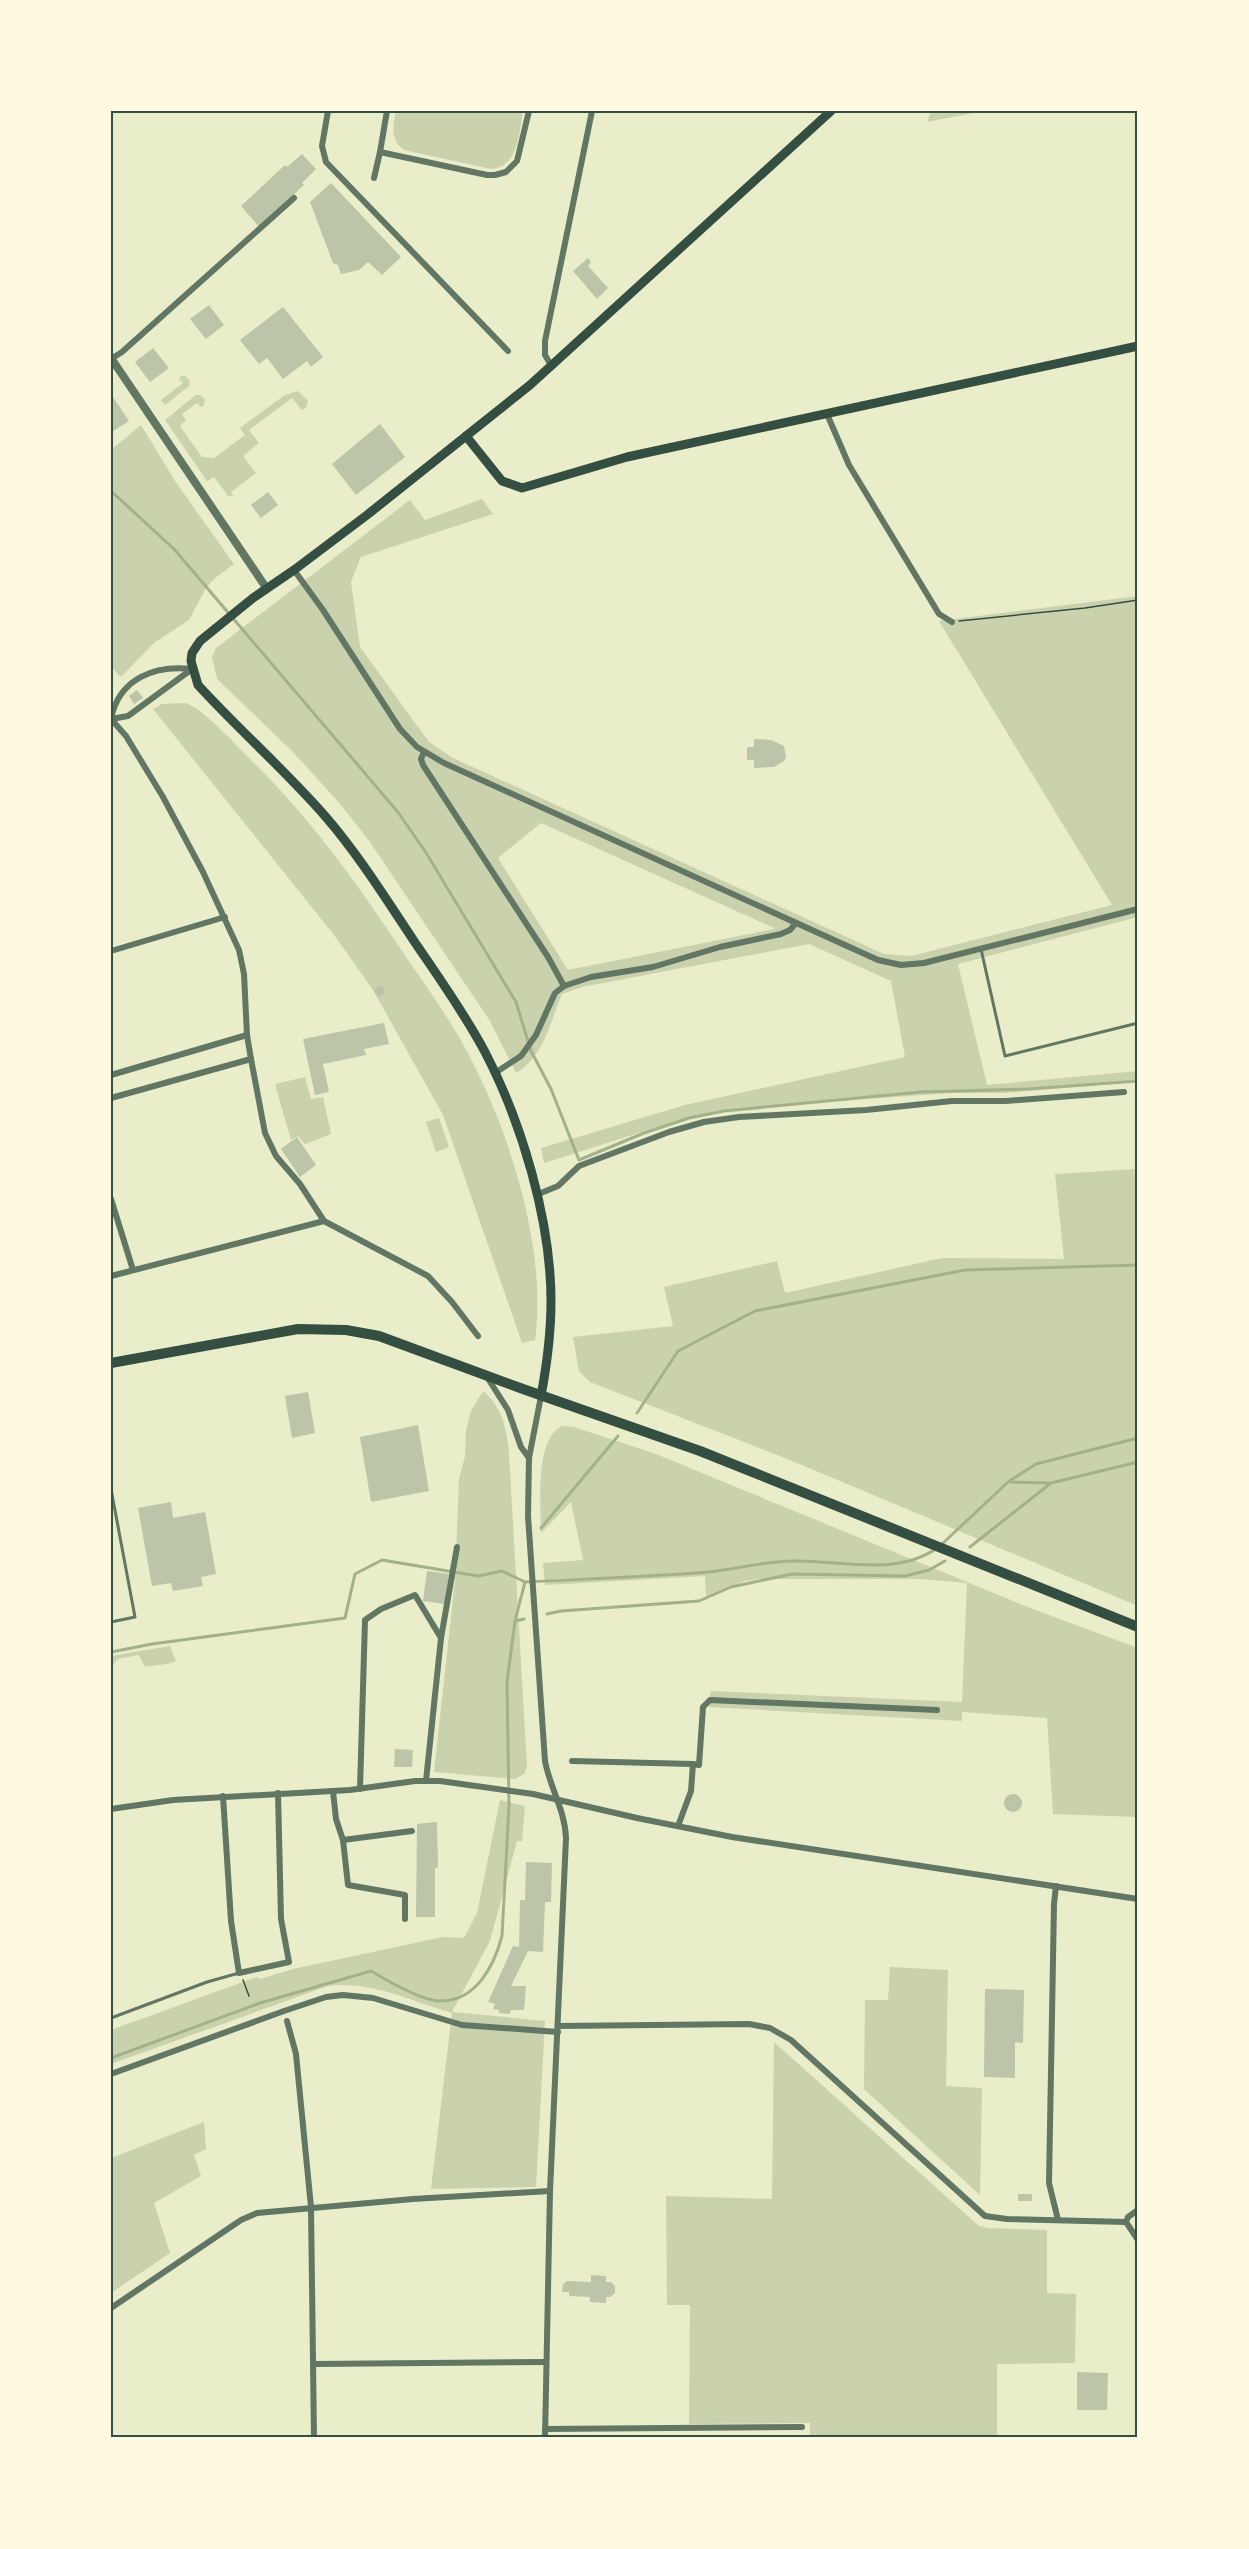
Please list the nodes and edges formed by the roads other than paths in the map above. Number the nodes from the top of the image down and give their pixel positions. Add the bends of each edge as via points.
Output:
1 (328, 111) edge
2 (387, 111) edge
3 (530, 111) edge
4 (592, 111) edge
5 (831, 111) edge
6 (380, 152) junction
7 (374, 178) dead end
8 (294, 198) dead end
9 (1138, 346) edge
10 (508, 351) dead end
11 (112, 363) edge
12 (552, 367) junction
13 (827, 414) junction
14 (466, 436) junction
15 (294, 570) junction
16 (267, 589) junction
17 (952, 622) road end
18 (192, 669) junction
19 (111, 719) edge
20 (424, 752) junction
21 (1138, 909) edge
22 (225, 917) junction
23 (796, 923) junction
24 (981, 949) junction
25 (111, 951) edge
26 (564, 986) junction
27 (1138, 1023) edge
28 (247, 1035) junction
29 (251, 1059) junction
30 (495, 1073) junction
31 (111, 1075) edge
32 (1124, 1092) dead end
33 (111, 1098) edge
34 (536, 1195) junction
35 (111, 1199) edge
36 (324, 1221) junction
37 (133, 1270) junction
38 (111, 1276) edge
39 (478, 1336) dead end
40 (111, 1363) edge
41 (486, 1376) junction
42 (541, 1396) junction
43 (529, 1458) junction
44 (112, 1489) edge
45 (457, 1547) dead end
46 (111, 1622) edge
47 (1138, 1628) edge
48 (441, 1638) junction
49 (937, 1710) dead end
50 (572, 1761) dead end
51 (696, 1764) junction
52 (426, 1781) junction
53 (360, 1789) junction
54 (333, 1791) junction
55 (278, 1793) junction
56 (223, 1796) junction
57 (559, 1800) junction
58 (111, 1809) edge
59 (678, 1826) junction
60 (412, 1831) dead end
61 (343, 1840) junction
62 (1056, 1886) junction
63 (1138, 1899) edge
64 (405, 1919) dead end
65 (239, 1973) junction
66 (111, 2018) edge
67 (287, 2021) dead end
68 (558, 2029) junction
69 (111, 2074) edge
70 (550, 2191) junction
71 (311, 2207) junction
72 (1138, 2210) edge
73 (1058, 2220) junction
74 (1126, 2222) junction
75 (1138, 2240) edge
76 (111, 2308) edge
77 (546, 2362) junction
78 (314, 2364) junction
79 (802, 2427) dead end
80 (546, 2429) junction
81 (314, 2438) edge
82 (545, 2438) edge

1 - 10 street via 322,147 326,162
2 - 6 street
3 - 6 street via 520,155 506,172 487,175
4 - 12 street via 545,341
5 - 12 main road
6 - 7 street
8 - 11 street
9 - 13 main road
11 - 16 street
12 - 14 main road
13 - 14 main road via 627,457 522,488 502,481
13 - 17 street via 849,465 872,504 939,614
14 - 15 main road
15 - 16 main road
15 - 20 street via 400,729
16 - 18 main road via 196,645
18 - 19 street via 128,716
18 - 19 street via 156,669 142,676 120,697
18 - 30 main road via 198,685 280,767 354,853 468,1022
19 - 22 street via 126,736 163,797
20 - 23 street
20 - 26 street via 423,765
21 - 24 street
22 - 25 street
22 - 28 street via 242,962
23 - 24 street via 890,964 914,964
23 - 26 street via 781,934
24 - 27 lane via 1005,1056
26 - 30 street via 555,993 525,1051
28 - 29 street
28 - 31 street
29 - 33 street
29 - 36 street via 265,1133 276,1156
30 - 34 main road via 521,1140
32 - 34 street via 952,1101 704,1122 579,1166 558,1186
34 - 42 main road via 548,1255 551,1299 549,1348
35 - 37 street
36 - 37 street
36 - 39 street via 428,1276
37 - 38 street
40 - 41 main road via 313,1328 379,1336
41 - 42 main road
41 - 43 street via 508,1410 521,1448
42 - 43 street
42 - 47 main road via 700,1451
43 - 57 street via 532,1589 545,1761
44 - 46 lane via 135,1617
45 - 48 street
48 - 52 street
48 - 53 street via 415,1595 365,1620
49 - 51 street via 710,1700 703,1707
50 - 51 street
51 - 59 street
52 - 53 street
52 - 57 street
53 - 54 street
54 - 55 street
54 - 61 street
55 - 56 street
55 - 65 street via 281,1919 289,1962
56 - 58 street
56 - 65 street via 231,1922
57 - 59 street
57 - 68 street via 566,1844
59 - 62 street
60 - 61 street
61 - 64 street via 348,1885 405,1895
62 - 63 street
62 - 73 street via 1049,2183
65 - 66 lane
67 - 71 street via 296,2054
68 - 69 street via 462,2025 373,1998 335,1996
68 - 70 street
68 - 73 street via 749,2024 770,2028 791,2040 985,2216
70 - 71 street
70 - 77 street
71 - 76 street via 257,2213 241,2220
71 - 78 street
72 - 74 street
73 - 74 street
74 - 75 street
77 - 78 street
77 - 80 street
78 - 81 street
79 - 80 street
80 - 82 street

